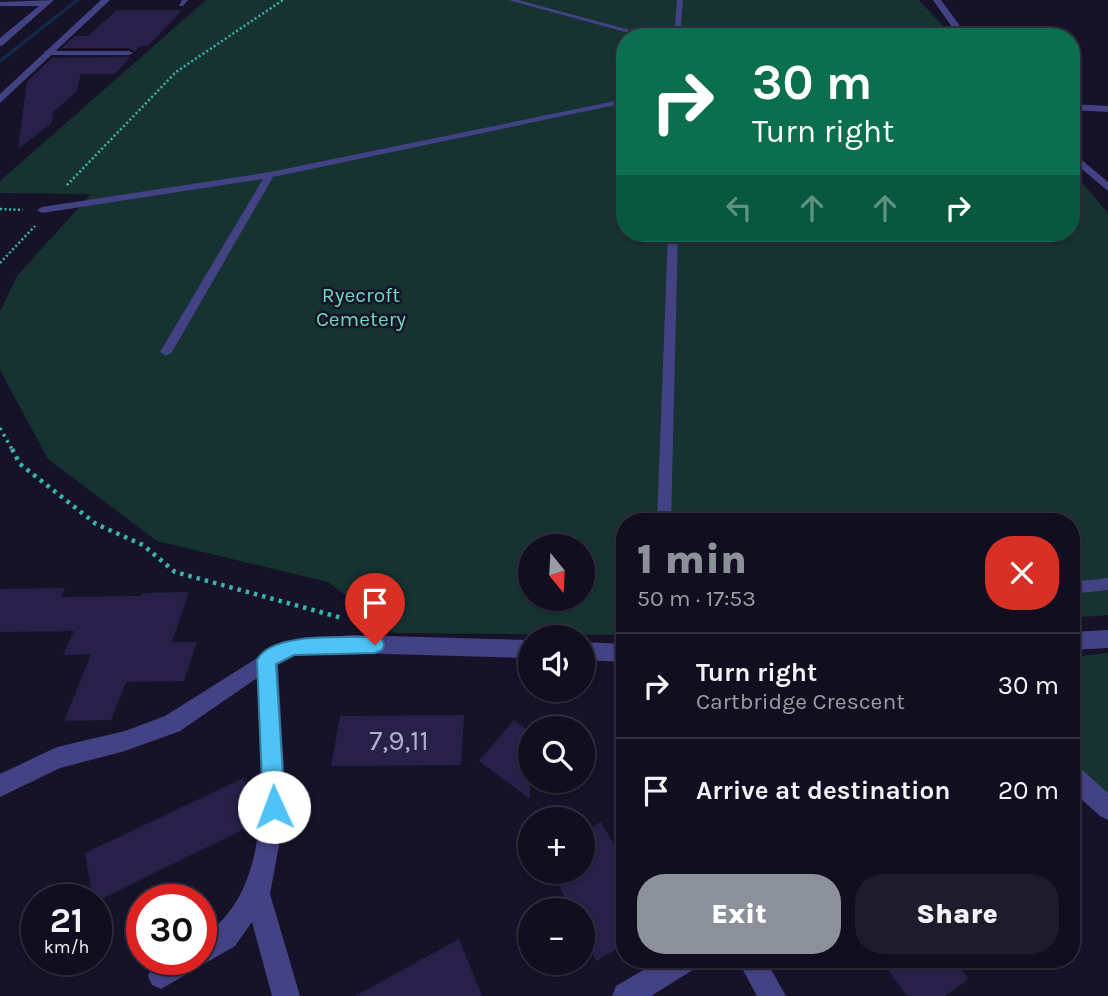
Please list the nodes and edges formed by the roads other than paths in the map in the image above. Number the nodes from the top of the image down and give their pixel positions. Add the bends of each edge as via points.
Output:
1 (106, 0) edge
2 (511, 0) edge
3 (680, 0) edge
4 (937, 0) edge
5 (49, 1) edge
6 (0, 4) edge
7 (618, 28) edge
8 (678, 28) edge
9 (957, 28) edge
10 (0, 43) edge
11 (47, 53) junction
12 (129, 53) dead end
13 (0, 100) edge
14 (616, 104) edge
15 (1080, 107) edge
16 (1108, 109) edge
17 (1080, 162) edge
18 (270, 174) junction
19 (1108, 188) edge
20 (42, 210) road end
21 (673, 242) edge
22 (166, 352) dead end
23 (664, 513) edge
24 (1108, 584) edge
25 (1080, 587) edge
26 (1108, 639) edge
27 (1080, 641) edge
28 (518, 649) edge
29 (595, 652) edge
30 (616, 653) edge
31 (267, 660) junction
32 (1080, 783) edge
33 (0, 786) edge
34 (1108, 808) edge
35 (257, 894) junction
36 (217, 942) edge
37 (672, 968) edge
38 (755, 968) edge
39 (286, 996) edge
40 (626, 996) edge
41 (772, 996) edge

1 - 11 street
2 - 7 lane
3 - 8 lane
4 - 9 street
5 - 6 street
5 - 10 street
11 - 12 lane
11 - 13 street
14 - 18 lane
15 - 16 street
17 - 19 street
18 - 20 lane
18 - 22 lane
21 - 23 lane
24 - 25 lane
26 - 27 street
28 - 31 street via 354,644 292,647
29 - 30 street
31 - 33 street via 172,724 57,758
31 - 35 street via 274,807
32 - 34 street
35 - 36 street
35 - 39 street
37 - 40 street
38 - 41 street

